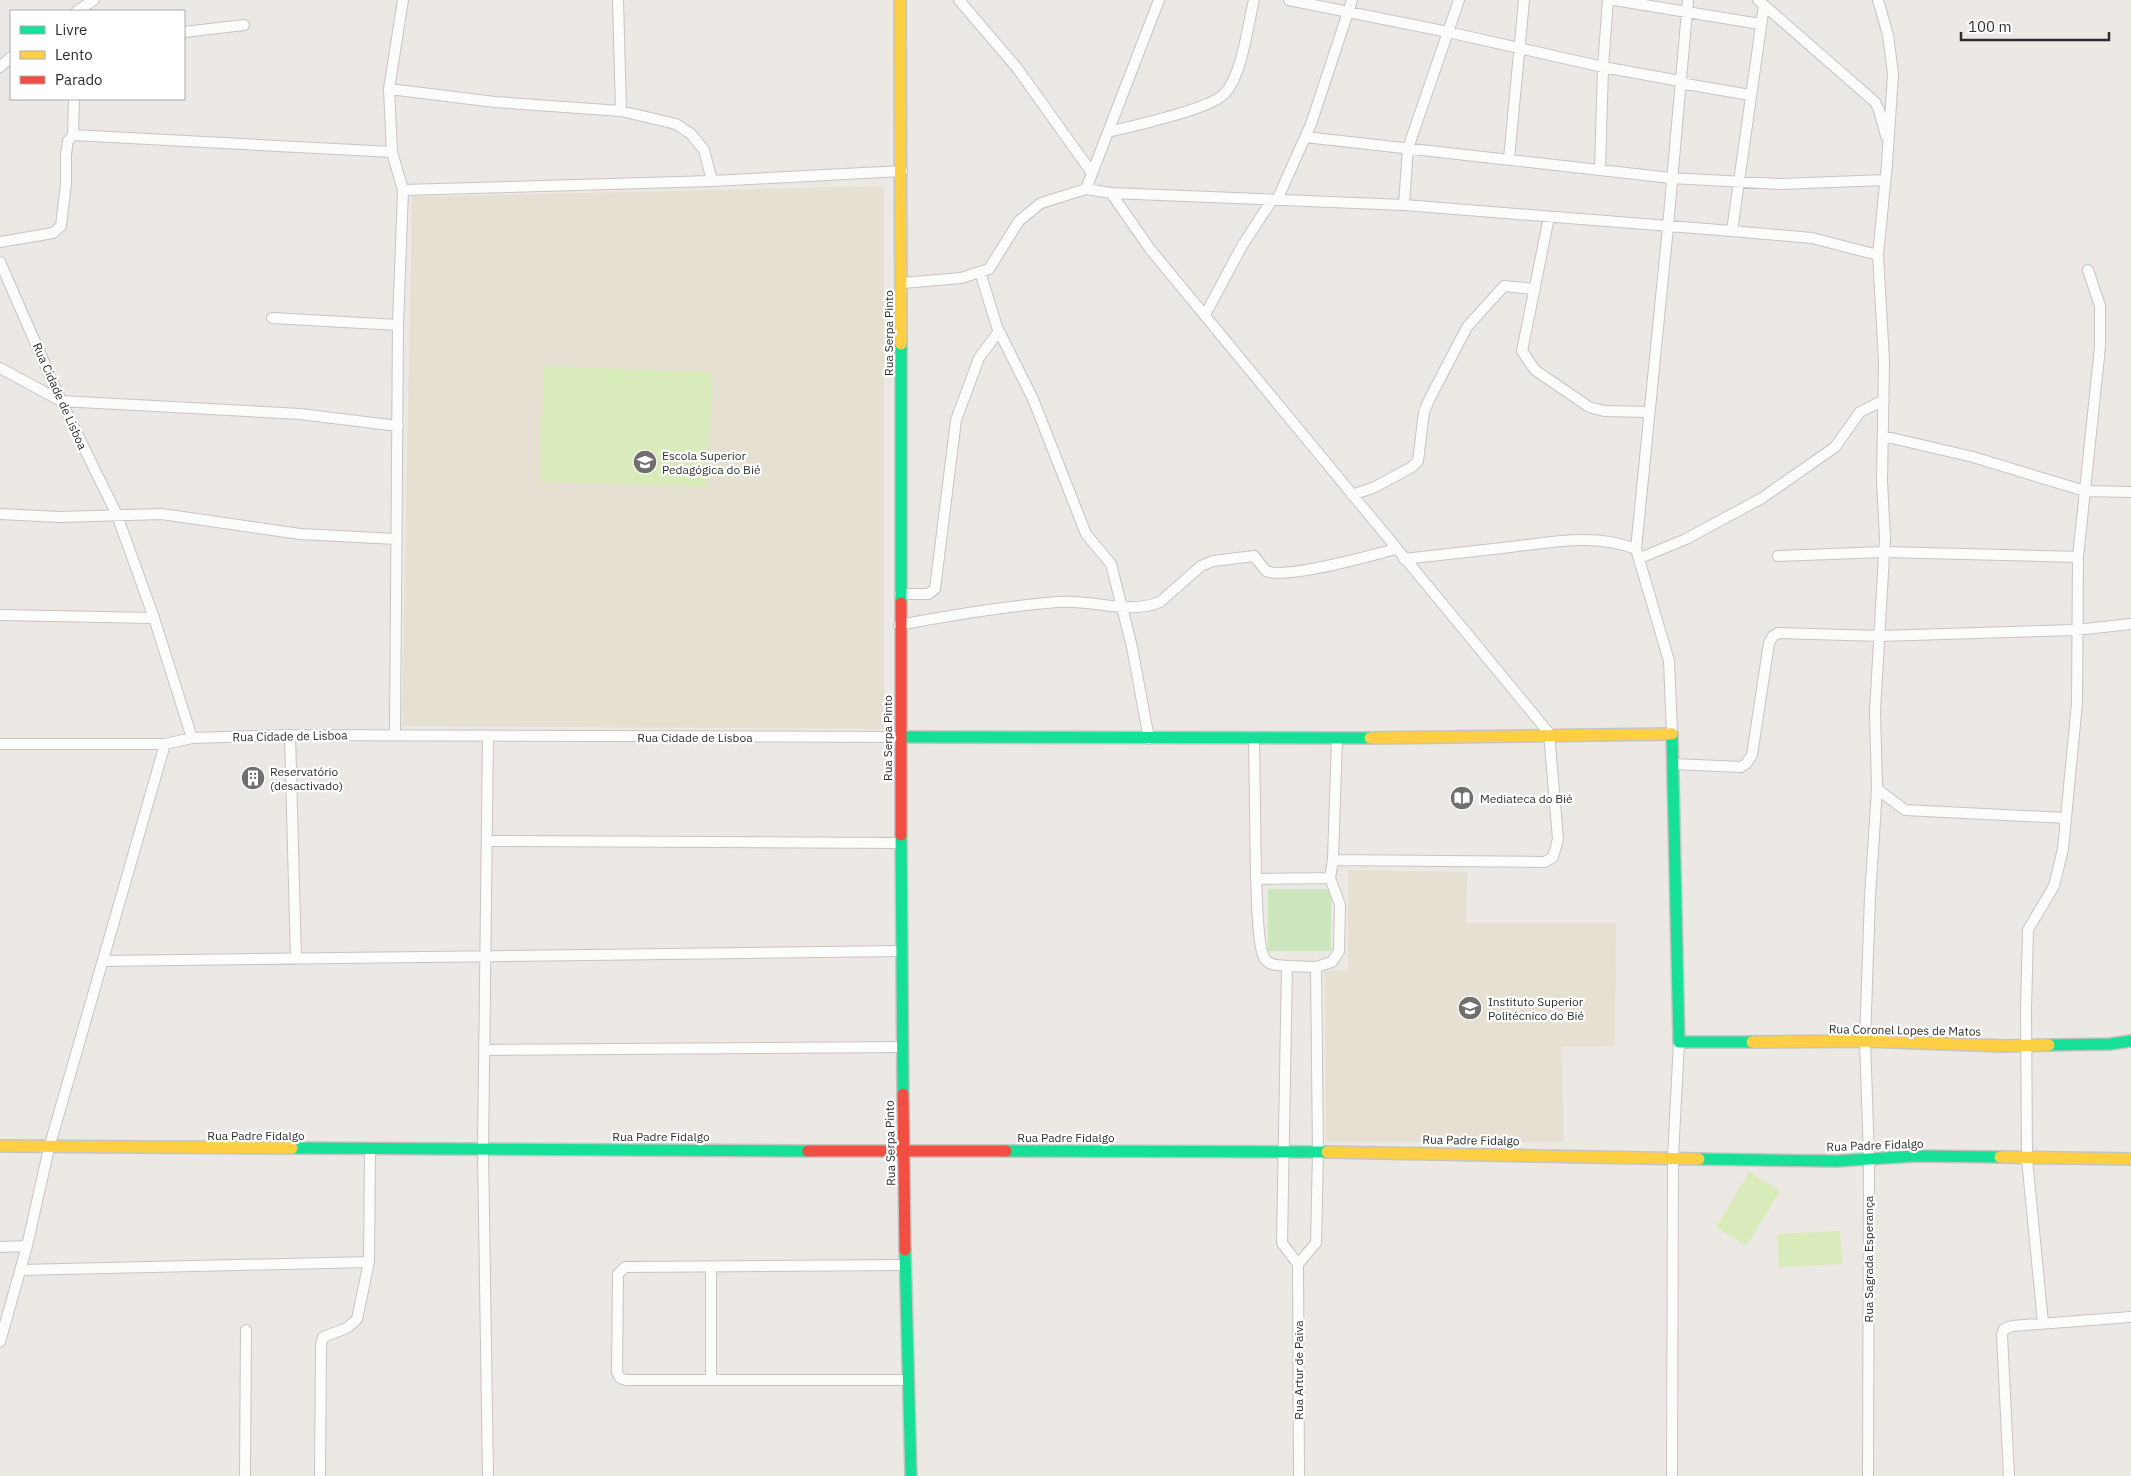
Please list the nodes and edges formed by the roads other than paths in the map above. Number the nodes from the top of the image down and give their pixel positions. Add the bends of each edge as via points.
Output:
1 (94, 0) edge
2 (403, 0) edge
3 (618, 0) edge
4 (900, 0) edge
5 (960, 0) edge
6 (1159, 0) edge
7 (1254, 0) edge
8 (1289, 0) edge
9 (1352, 0) edge
10 (1459, 0) edge
11 (1524, 0) edge
12 (1608, 0) edge
13 (1614, 0) edge
14 (1688, 0) edge
15 (1878, 0) edge
16 (1761, 2) edge
17 (79, 10) edge
18 (1349, 13) junction
19 (1686, 13) junction
20 (1760, 24) junction
21 (244, 25) dead end
22 (185, 32) edge
23 (1448, 32) junction
24 (1518, 48) junction
25 (10, 58) edge
26 (0, 67) edge
27 (1603, 67) junction
28 (1680, 82) junction
29 (389, 89) junction
30 (1750, 95) junction
31 (74, 100) edge
32 (621, 111) junction
33 (1108, 132) junction
34 (73, 135) junction
35 (1305, 137) junction
36 (1887, 140) junction
37 (1408, 148) junction
38 (392, 152) junction
39 (1509, 159) junction
40 (1600, 169) junction
41 (902, 171) junction
42 (1092, 173) junction
43 (1670, 178) junction
44 (1884, 180) junction
45 (712, 181) junction
46 (1739, 183) junction
47 (1086, 189) junction
48 (404, 190) junction
49 (1111, 193) junction
50 (1274, 200) junction
51 (1404, 205) junction
52 (1549, 217) junction
53 (1668, 227) junction
54 (1732, 231) junction
55 (0, 242) edge
56 (1878, 255) junction
57 (0, 262) edge
58 (2088, 270) dead end
59 (980, 272) junction
60 (902, 283) junction
61 (1535, 289) junction
62 (1205, 315) junction
63 (272, 318) dead end
64 (398, 325) junction
65 (999, 331) junction
66 (0, 368) edge
67 (1884, 400) junction
68 (61, 401) junction
69 (1649, 412) junction
70 (398, 426) junction
71 (1883, 436) junction
72 (2085, 490) junction
73 (2131, 492) edge
74 (1352, 495) junction
75 (0, 514) edge
76 (117, 515) junction
77 (396, 539) junction
78 (1396, 549) junction
79 (1884, 552) junction
80 (1638, 554) junction
81 (1778, 556) dead end
82 (2078, 557) junction
83 (1404, 558) junction
84 (900, 594) junction
85 (1122, 608) junction
86 (0, 615) edge
87 (154, 618) junction
88 (2131, 624) edge
89 (899, 625) junction
90 (2076, 630) junction
91 (1880, 636) junction
92 (1672, 733) junction
93 (1548, 734) junction
94 (290, 735) junction
95 (395, 735) junction
96 (488, 736) junction
97 (902, 737) junction
98 (1254, 737) junction
99 (192, 738) junction
100 (1337, 738) junction
101 (1149, 739) junction
102 (0, 744) edge
103 (165, 744) junction
104 (1673, 764) junction
105 (1877, 789) junction
106 (2066, 818) junction
107 (487, 841) junction
108 (900, 843) junction
109 (1333, 860) junction
110 (1330, 878) junction
111 (1256, 879) junction
112 (901, 951) junction
113 (486, 954) junction
114 (296, 959) junction
115 (103, 961) junction
116 (1287, 966) junction
117 (1316, 967) junction
118 (1865, 1041) junction
119 (2131, 1041) edge
120 (1679, 1042) junction
121 (2027, 1045) junction
122 (903, 1047) junction
123 (485, 1050) junction
124 (0, 1146) edge
125 (48, 1148) junction
126 (370, 1149) junction
127 (483, 1150) junction
128 (904, 1150) junction
129 (1283, 1152) junction
130 (1318, 1152) junction
131 (1673, 1156) junction
132 (1869, 1158) junction
133 (2027, 1158) junction
134 (2131, 1158) edge
135 (27, 1246) junction
136 (0, 1247) edge
137 (369, 1262) junction
138 (1298, 1264) junction
139 (905, 1265) junction
140 (711, 1268) junction
141 (20, 1270) junction
142 (2131, 1317) edge
143 (2043, 1323) junction
144 (246, 1330) dead end
145 (0, 1342) edge
146 (711, 1379) junction
147 (908, 1380) junction
148 (245, 1476) edge
149 (320, 1476) edge
150 (488, 1476) edge
151 (911, 1476) edge
152 (1299, 1476) edge
153 (1672, 1476) edge
154 (1868, 1476) edge
155 (2009, 1476) edge

1 - 17 street
2 - 29 street
3 - 32 street
4 - 41 street, Rua Serpa Pinto
5 - 42 street via 1017,68
6 - 33 street
7 - 33 street via 1237,71 1225,94 1169,116
8 - 18 street
9 - 18 street
10 - 23 street
11 - 24 street
12 - 27 street
13 - 19 street
14 - 19 street
15 - 36 street via 1892,58
16 - 20 street
16 - 36 street via 1875,102
18 - 23 street
18 - 35 street
19 - 20 street
19 - 28 street
20 - 30 street
21 - 22 street
23 - 24 street
23 - 37 street
24 - 27 street
24 - 39 street
25 - 26 street
27 - 28 street
27 - 40 street
28 - 30 street
28 - 43 street
29 - 32 street via 494,102
29 - 38 street
30 - 46 street
31 - 34 street
32 - 45 street via 676,124 691,134 704,150
33 - 42 street
34 - 38 street
34 - 55 street via 68,141 66,154 61,226 53,233
35 - 37 street
35 - 50 street
36 - 44 street, Rua Sagrada Esperança via 1888,164
37 - 39 street
37 - 51 street
38 - 48 street
39 - 40 street
40 - 43 street
41 - 45 street
41 - 60 street, Rua Serpa Pinto
42 - 47 street
43 - 46 street
43 - 53 street
44 - 46 street
44 - 56 street, Rua Sagrada Esperança
45 - 48 street
46 - 54 street
47 - 49 street
47 - 59 street via 1041,203 1019,221 996,262
48 - 64 street
49 - 50 street
49 - 62 street via 1150,249
50 - 51 street
50 - 62 street via 1242,246
51 - 52 street
52 - 53 street
52 - 61 street
53 - 54 street
53 - 69 street
54 - 56 street via 1812,238
56 - 67 street, Rua Sagrada Esperança
57 - 68 street, Rua Cidade de Lisboa
58 - 72 street via 2100,306 2100,347
59 - 60 street via 961,278
59 - 65 street
60 - 84 street, Rua Serpa Pinto
61 - 69 street via 1522,348 1535,370 1589,407 1604,411
61 - 74 street via 1504,286 1467,328 1424,412 1418,461 1412,467
62 - 74 street
63 - 64 street
64 - 70 street
65 - 84 street via 979,358 956,420 935,589 928,594
65 - 85 street via 1034,399 1086,534 1111,564
66 - 68 street
67 - 71 street, Rua Sagrada Esperança
67 - 80 street via 1860,412 1835,447 1762,498 1686,539
68 - 70 street via 300,414
68 - 76 street, Rua Cidade de Lisboa
69 - 80 street
70 - 77 street
71 - 72 street via 1974,457
71 - 79 street, Rua Sagrada Esperança
72 - 73 street
72 - 82 street
74 - 78 street
75 - 76 street
76 - 77 street via 185,516 300,534
76 - 87 street, Rua Cidade de Lisboa
77 - 95 street
78 - 83 street
78 - 85 street via 1320,567 1277,573 1266,571 1254,556 1214,561 1201,566 1160,602
79 - 81 street
79 - 82 street
79 - 91 street, Rua Sagrada Esperança
80 - 83 street via 1622,543 1572,540
80 - 92 street via 1669,661
82 - 90 street
83 - 93 street
84 - 89 street, Rua Serpa Pinto
85 - 89 street via 1082,601 1059,602 988,609
85 - 101 street
86 - 87 street
87 - 99 street, Rua Cidade de Lisboa
88 - 90 street
89 - 97 street, Rua Serpa Pinto
90 - 91 street
90 - 106 street via 2077,703
91 - 104 street via 1791,632 1773,636 1769,643 1752,754 1746,764 1741,767
91 - 105 street, Rua Sagrada Esperança via 1875,711
92 - 93 street
92 - 104 street
93 - 100 street
93 - 109 street via 1558,839 1553,856 1545,862
94 - 95 street, Rua Cidade de Lisboa
94 - 99 street, Rua Cidade de Lisboa
94 - 114 street
95 - 96 street, Rua Cidade de Lisboa
96 - 97 street, Rua Cidade de Lisboa
96 - 107 street
97 - 101 street
97 - 108 street, Rua Serpa Pinto
98 - 100 street
98 - 101 street
98 - 111 street
99 - 103 street
100 - 109 street
102 - 103 street
103 - 115 street
104 - 120 street
105 - 106 street via 1905,810
105 - 118 street, Rua Sagrada Esperança
106 - 121 street via 2054,886 2028,930
107 - 108 street
107 - 113 street
108 - 112 street, Rua Serpa Pinto
109 - 110 street
110 - 111 street
110 - 117 street via 1340,905 1338,951 1332,962
111 - 116 street via 1264,958 1273,965
112 - 113 street
112 - 122 street, Rua Serpa Pinto
113 - 114 street
113 - 123 street
114 - 115 street
115 - 125 street
116 - 117 street
116 - 129 street
117 - 130 street
118 - 120 street, Rua Coronel Lopes de Matos
118 - 121 street, Rua Coronel Lopes de Matos
118 - 132 street, Rua Sagrada Esperança
119 - 121 street, Rua Coronel Lopes de Matos
120 - 131 street
121 - 133 street
122 - 123 street
122 - 128 street, Rua Serpa Pinto
123 - 127 street
124 - 125 street, Rua Padre Fidalgo
125 - 126 street, Rua Padre Fidalgo
125 - 135 street
126 - 127 street, Rua Padre Fidalgo
126 - 137 street
127 - 128 street, Rua Padre Fidalgo
127 - 150 street
128 - 129 street, Rua Padre Fidalgo
128 - 139 street, Rua Serpa Pinto
129 - 130 street, Rua Padre Fidalgo
129 - 138 street via 1282,1243
130 - 131 street, Rua Padre Fidalgo
130 - 138 street via 1316,1243
131 - 132 street, Rua Padre Fidalgo via 1837,1161
131 - 153 street
132 - 133 street, Rua Padre Fidalgo
132 - 154 street, Rua Sagrada Esperança
133 - 134 street, Rua Padre Fidalgo
133 - 143 street
135 - 136 street
135 - 141 street
137 - 141 street
137 - 149 street via 357,1319 348,1328 324,1337 321,1345
138 - 152 street, Rua Artur de Paiva
139 - 140 street
139 - 147 street, Rua Serpa Pinto
140 - 146 street
140 - 146 street via 625,1267 620,1270 618,1372 620,1378 626,1380
141 - 145 street
142 - 143 street
143 - 155 street via 2007,1326 2002,1335
144 - 148 street
146 - 147 street
147 - 151 street, Rua Serpa Pinto

